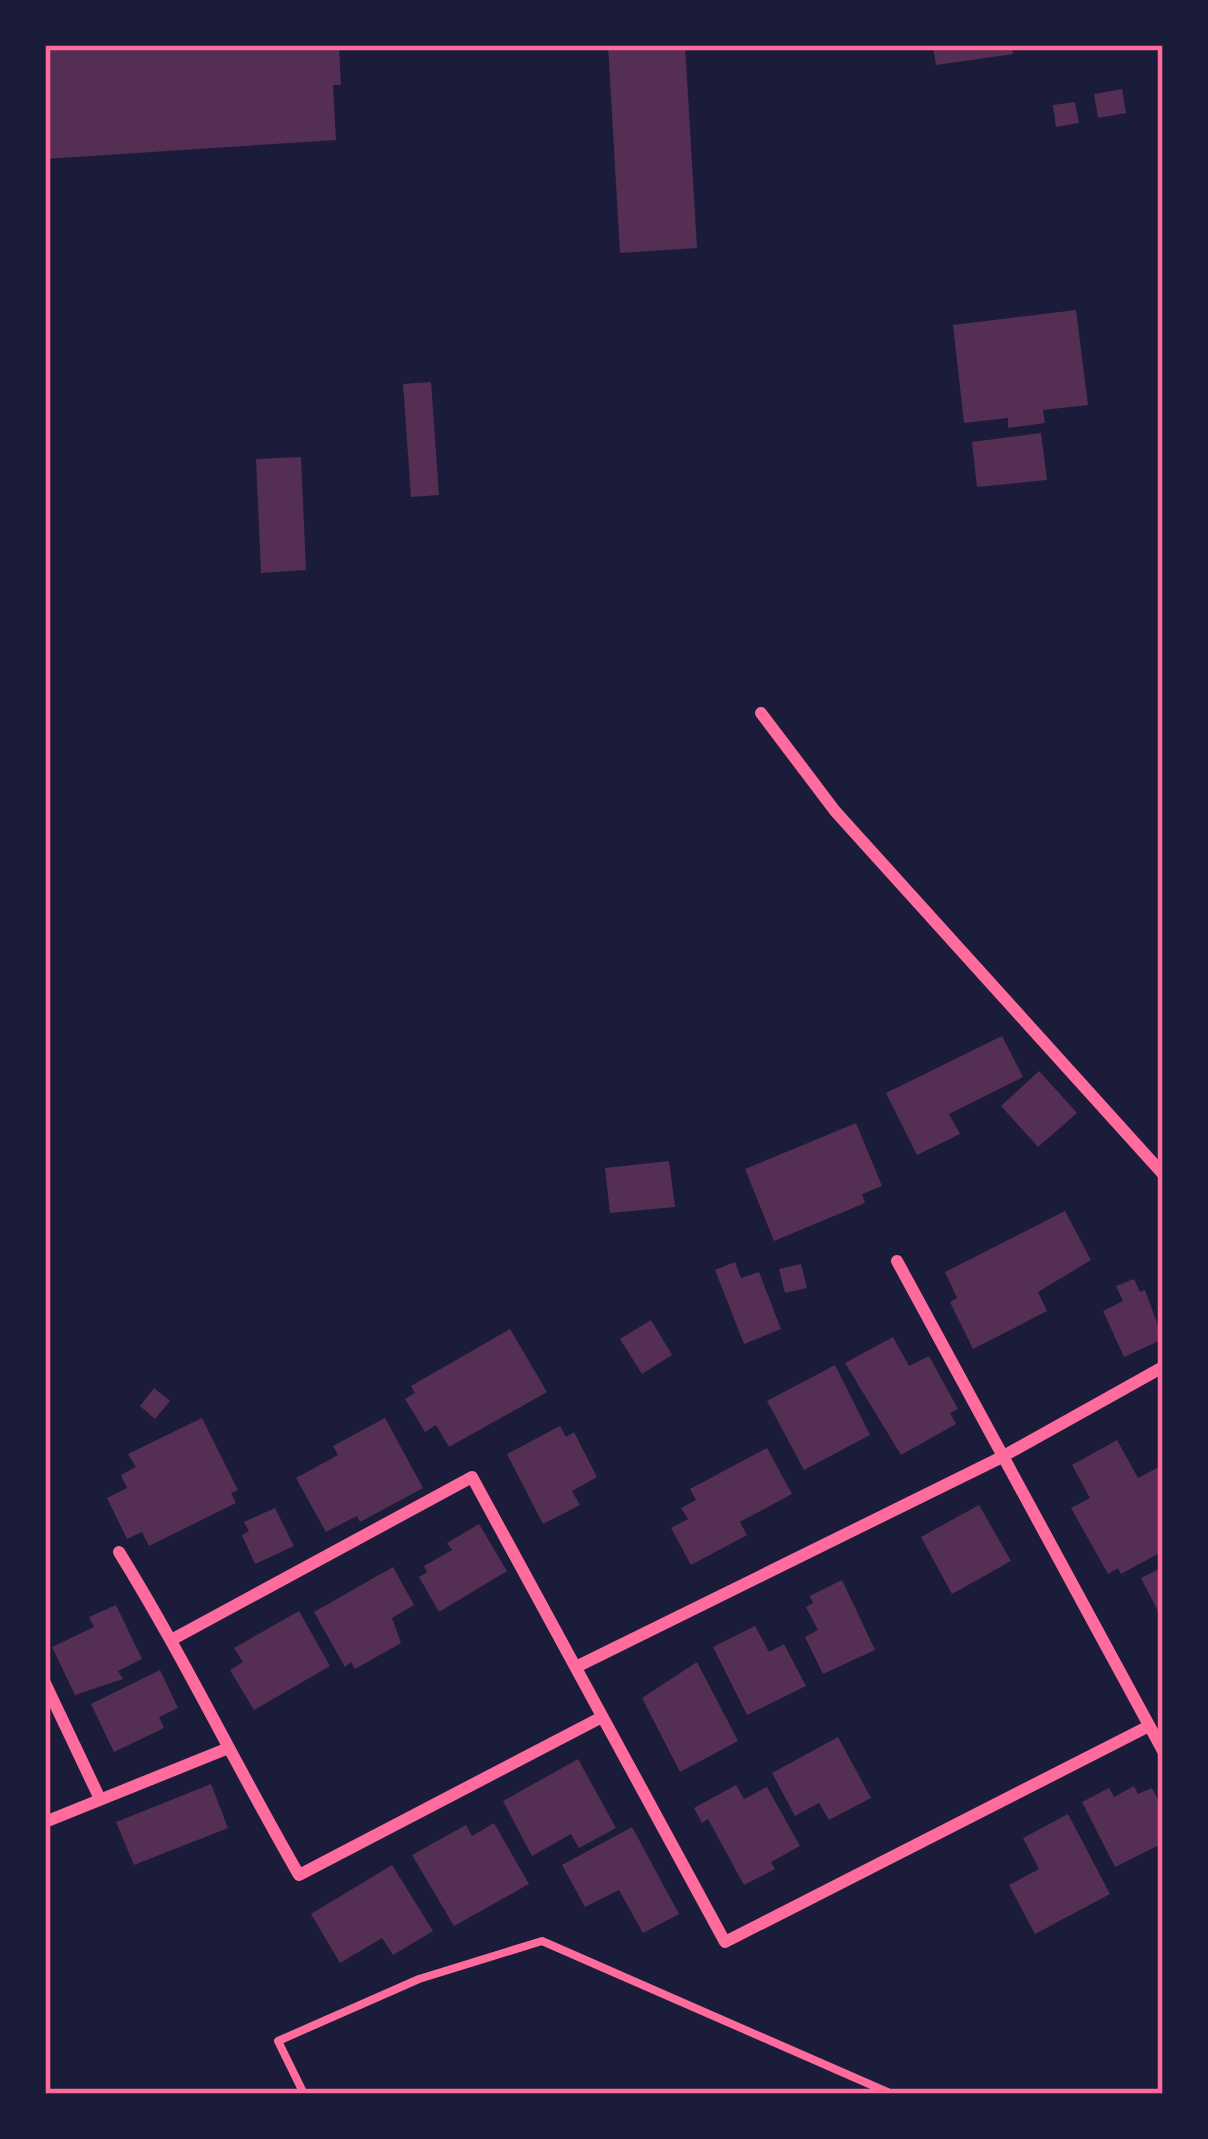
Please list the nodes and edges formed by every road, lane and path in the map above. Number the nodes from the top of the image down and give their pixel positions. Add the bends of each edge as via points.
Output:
1 (761, 713) dead end
2 (1163, 1174) edge
3 (897, 1261) dead end
4 (1163, 1367) edge
5 (1000, 1458) junction
6 (119, 1552) dead end
7 (172, 1639) junction
8 (578, 1666) junction
9 (45, 1683) edge
10 (602, 1717) junction
11 (1149, 1726) junction
12 (226, 1750) junction
13 (1163, 1751) edge
14 (100, 1799) junction
15 (45, 1822) edge
16 (304, 2094) edge
17 (892, 2094) edge

1 - 2 street via 836,811
3 - 5 street
4 - 5 street
5 - 8 street
5 - 11 street
6 - 7 street
7 - 8 street via 472,1477
7 - 12 street
8 - 10 street
9 - 14 street
10 - 11 street via 725,1942
10 - 12 street via 299,1875
11 - 13 street
12 - 14 street
14 - 15 street
16 - 17 path via 278,2041 419,1978 542,1941

